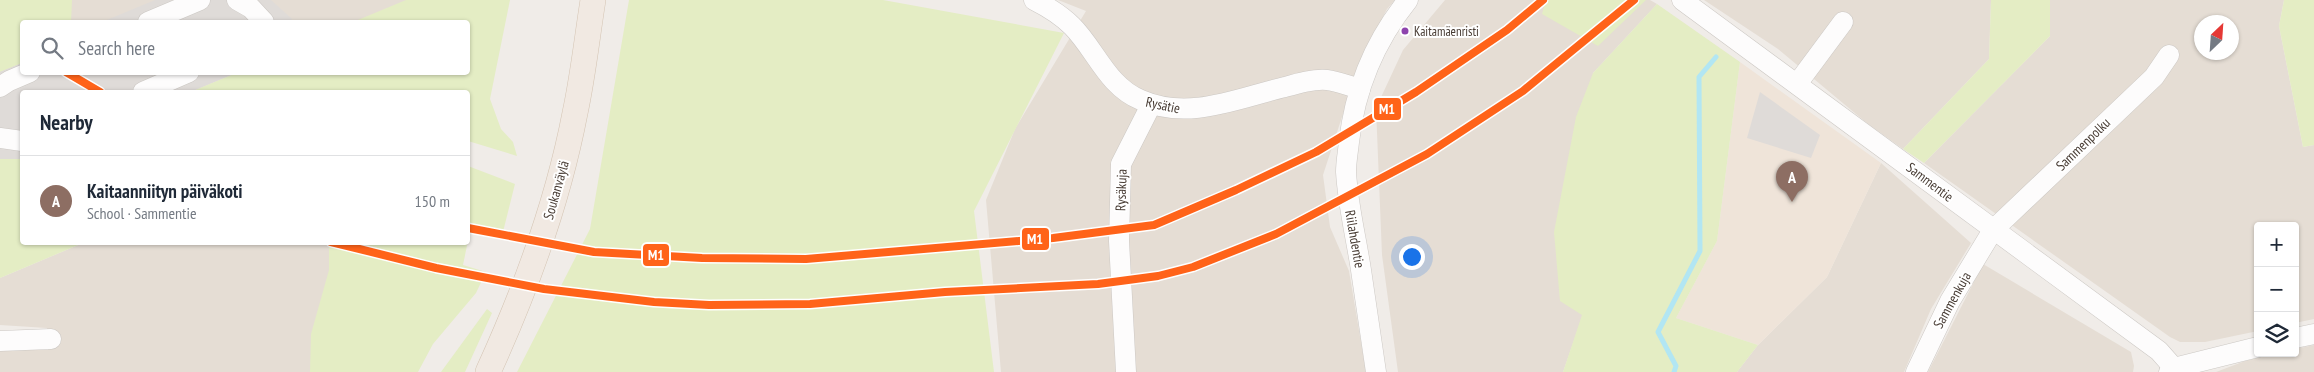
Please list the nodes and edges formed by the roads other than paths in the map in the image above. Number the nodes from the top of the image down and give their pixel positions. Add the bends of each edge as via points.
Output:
1 (200, 0) edge
2 (237, 0) edge
3 (593, 0) edge
4 (1034, 0) edge
5 (1408, 0) edge
6 (1682, 0) edge
7 (153, 20) edge
8 (262, 20) edge
9 (1843, 22) dead end
10 (2169, 55) dead end
11 (23, 75) edge
12 (182, 75) edge
13 (1797, 84) junction
14 (0, 88) edge
15 (1360, 89) junction
16 (148, 90) edge
17 (1151, 104) junction
18 (0, 138) edge
19 (20, 141) edge
20 (1993, 230) junction
21 (2314, 334) edge
22 (2299, 337) edge
23 (51, 339) dead end
24 (0, 341) edge
25 (2254, 349) edge
26 (2172, 370) edge
27 (488, 372) edge
28 (1126, 372) edge
29 (1376, 372) edge
30 (1916, 372) edge

1 - 7 street
2 - 8 street
3 - 27 main road, Soukanväylä via 576,113 560,180 529,275
4 - 17 street, Rysätie via 1052,9 1072,26 1117,84 1138,100
5 - 15 street, Riilahdentie via 1374,52
6 - 13 street, Sammentie
9 - 13 street
10 - 20 street, Sammenpolku via 2154,77
11 - 14 street
12 - 16 street
13 - 20 street, Sammentie
15 - 17 street, Rysätie via 1327,80 1308,81 1218,105 1185,110
15 - 29 street, Riilahdentie via 1352,119 1346,170 1350,218 1361,268
17 - 28 street, Rysäkuja via 1120,164
18 - 19 street
20 - 26 street, Sammentie via 2158,351
20 - 30 street, Sammenkuja via 1950,301
21 - 22 street
23 - 24 street
25 - 26 street

